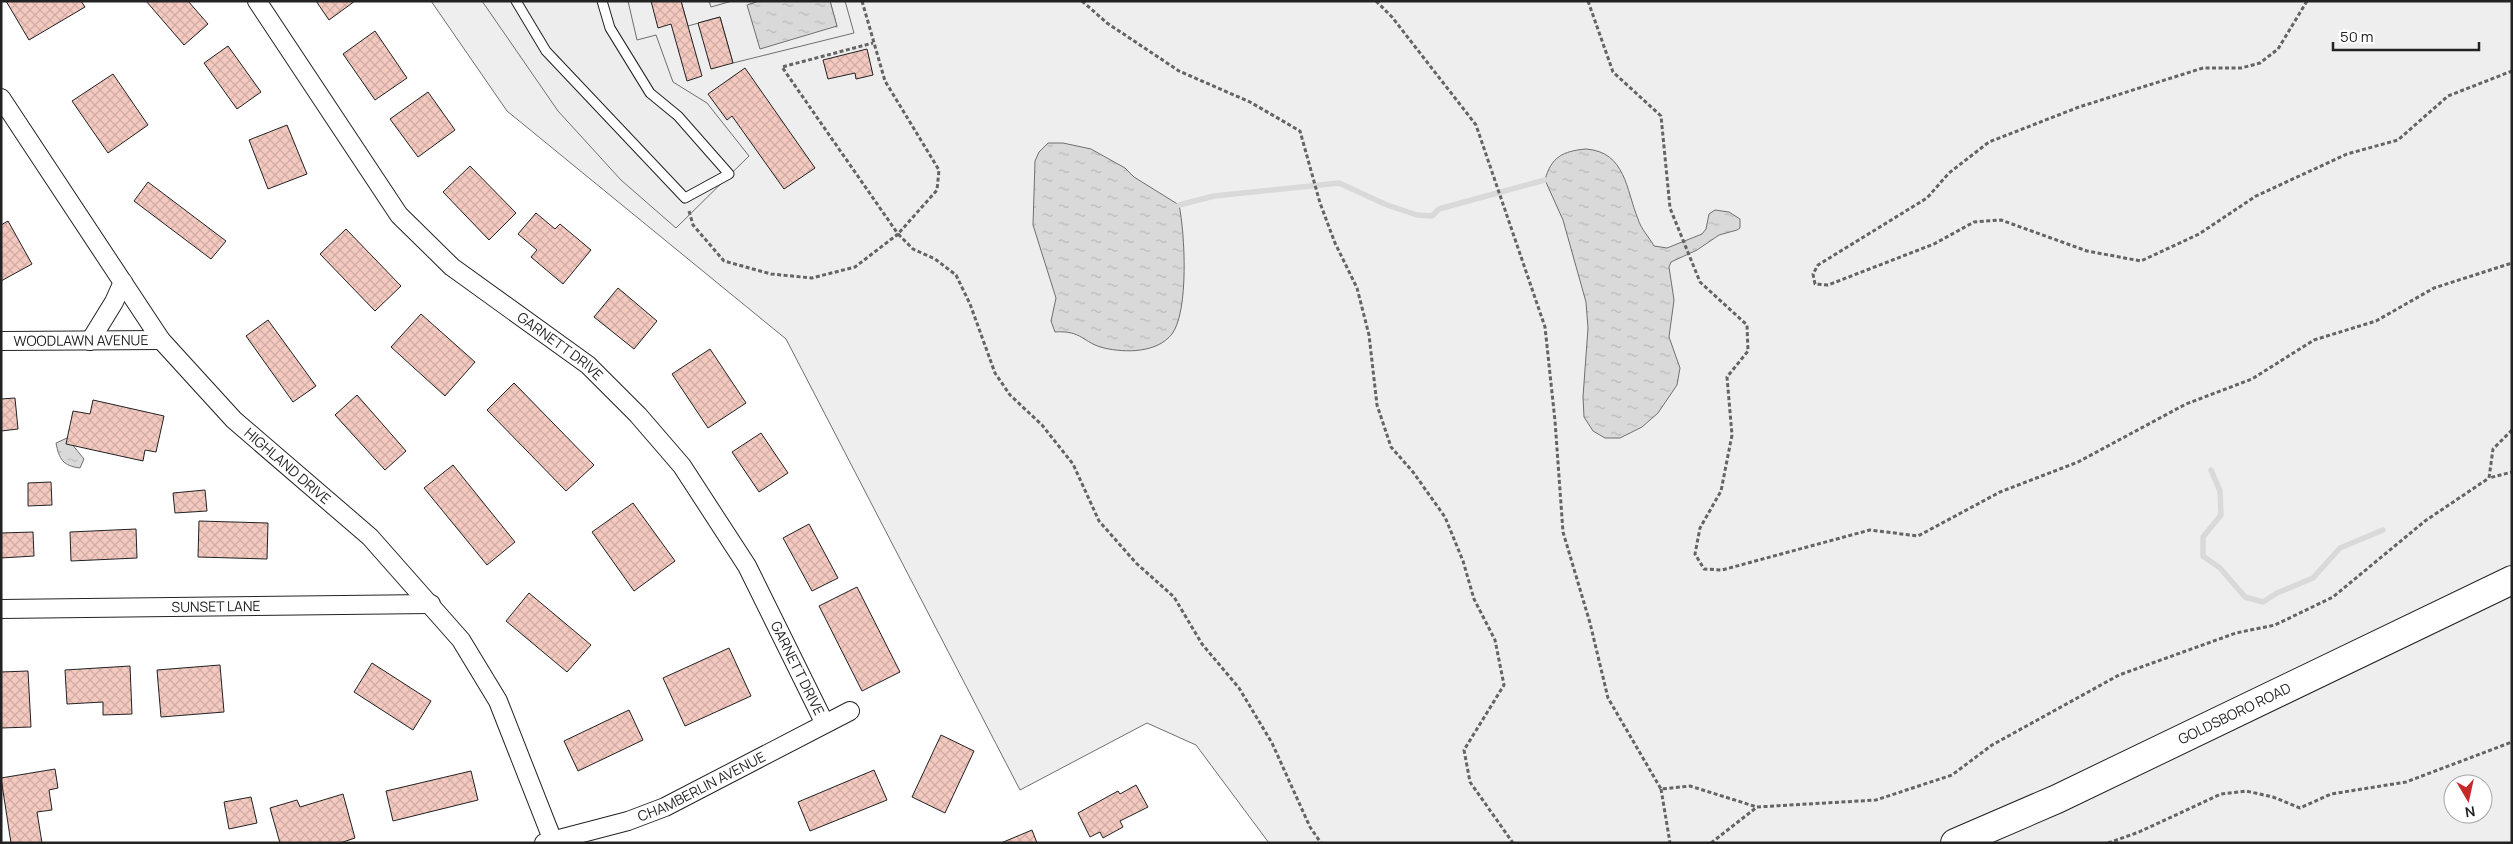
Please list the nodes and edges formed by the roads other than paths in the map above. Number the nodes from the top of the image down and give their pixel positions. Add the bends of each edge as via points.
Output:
1 (257, 1) edge
2 (516, 1) edge
3 (602, 1) edge
4 (1, 98) edge
5 (123, 282) junction
6 (161, 340) junction
7 (1, 341) edge
8 (90, 341) junction
9 (2512, 580) edge
10 (432, 604) junction
11 (1, 609) edge
12 (850, 711) dead end
13 (824, 722) junction
14 (549, 842) edge
15 (1955, 843) edge

1 - 13 street, GARNETT DRIVE via 399,216 452,267 588,365 638,415 682,466 746,566
2 - 3 lane via 546,50 685,198 729,174 678,116 650,93 610,28
4 - 5 street, HIGHLAND DRIVE
5 - 6 street, HIGHLAND DRIVE
5 - 8 street
6 - 8 street, WOODLAWN AVENUE
6 - 10 street, HIGHLAND DRIVE via 234,420 370,537
7 - 8 street, WOODLAWN AVENUE
9 - 15 main road, GOLDSBORO ROAD via 2056,799
10 - 11 street, SUNSET LANE
10 - 14 street, HIGHLAND DRIVE via 461,640 498,701
12 - 13 street, CHAMBERLIN AVENUE
13 - 14 street, CHAMBERLIN AVENUE via 665,807 628,821

